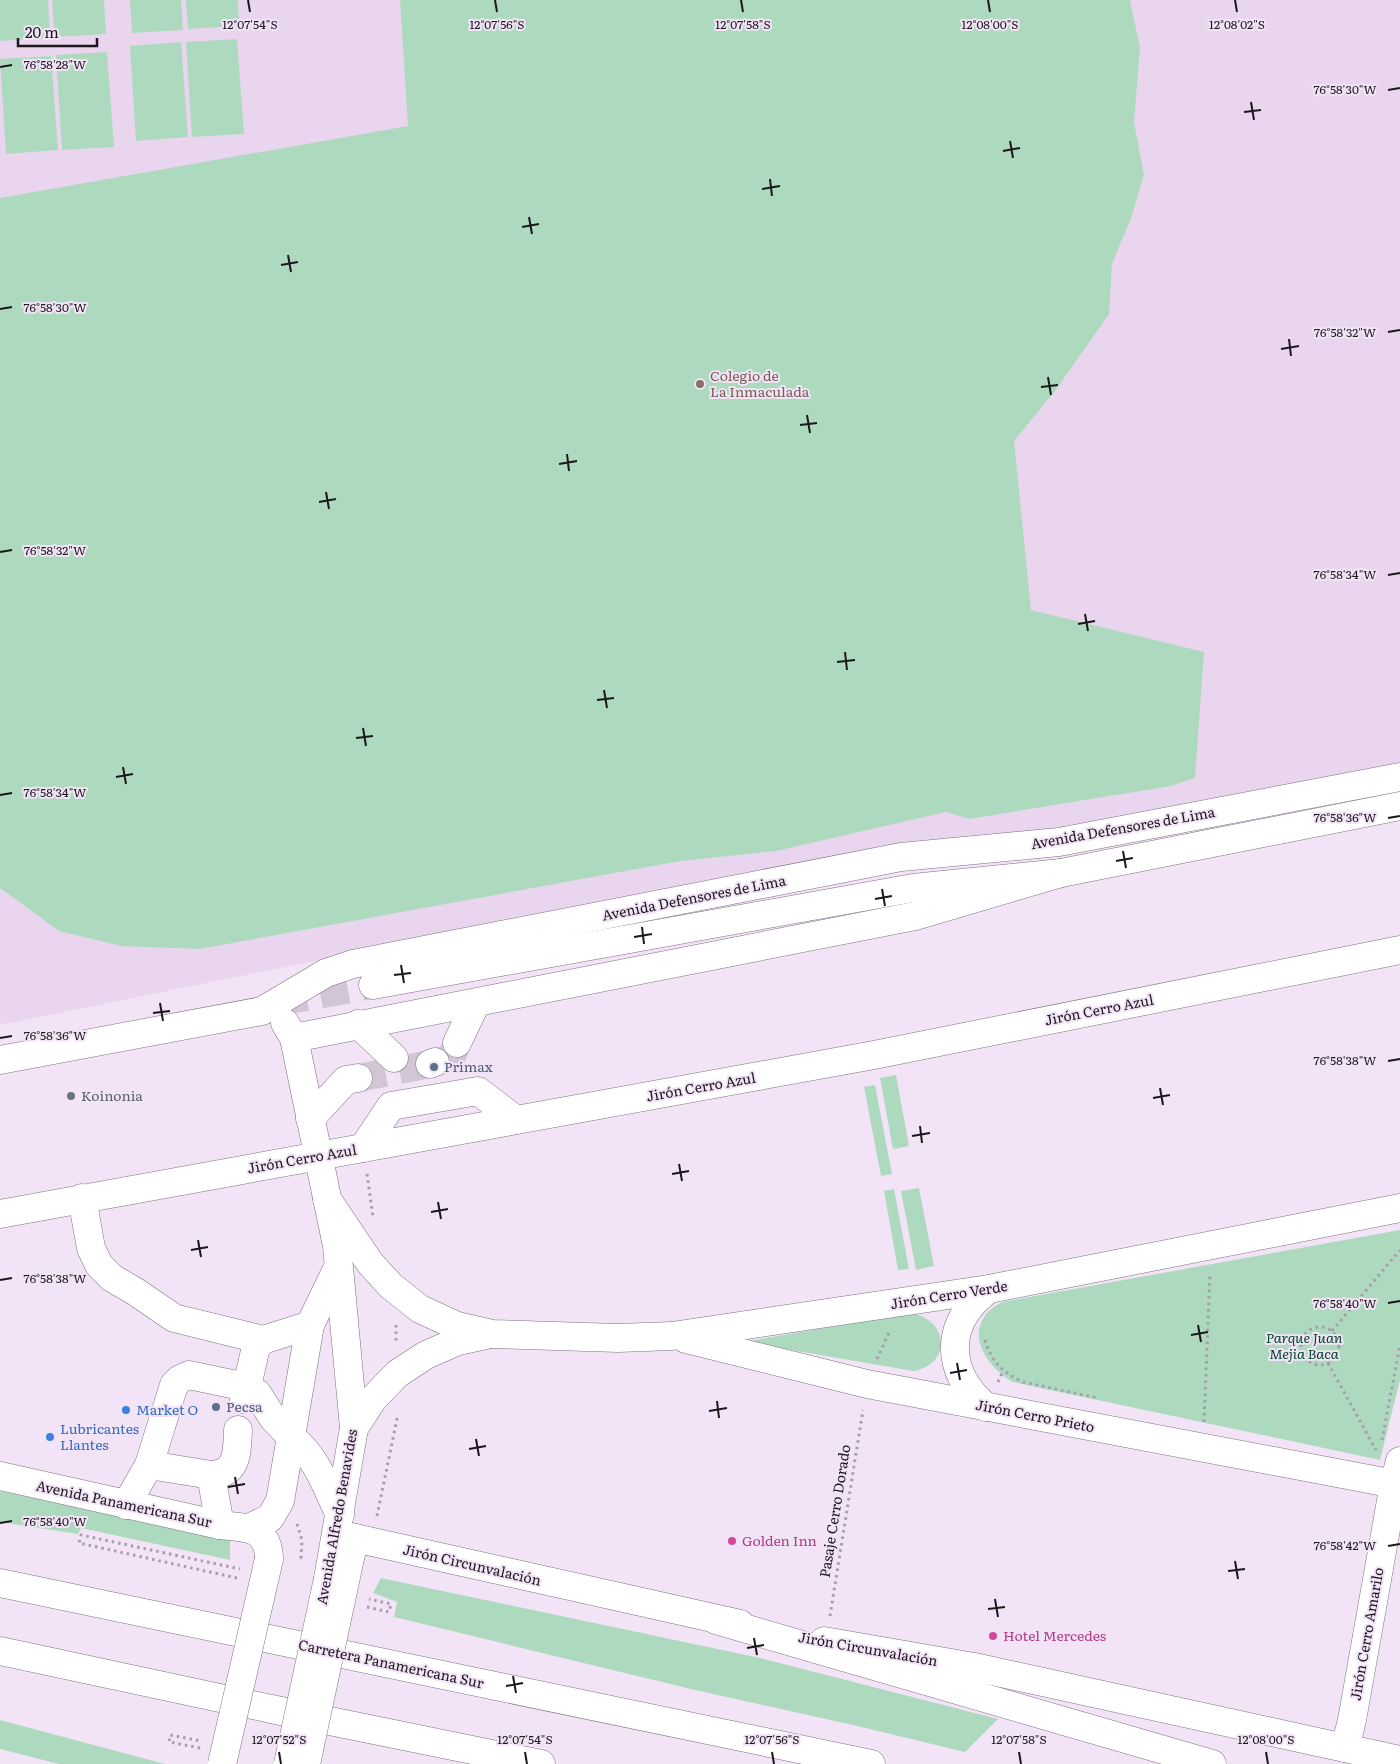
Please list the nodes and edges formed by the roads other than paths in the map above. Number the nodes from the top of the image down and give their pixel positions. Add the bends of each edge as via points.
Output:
1 (1400, 777) edge
2 (1400, 806) edge
3 (1061, 873) junction
4 (1400, 950) edge
5 (373, 985) tunnel mouth
6 (476, 1003) junction
7 (262, 1011) junction
8 (358, 1024) junction
9 (294, 1038) junction
10 (457, 1043) tunnel mouth
11 (394, 1058) dead end
12 (0, 1060) edge
13 (358, 1078) tunnel mouth
14 (310, 1119) junction
15 (516, 1120) junction
16 (363, 1148) junction
17 (318, 1156) junction
18 (82, 1198) junction
19 (327, 1199) junction
20 (1400, 1208) edge
21 (0, 1214) edge
22 (338, 1266) junction
23 (989, 1289) junction
24 (310, 1325) junction
25 (492, 1334) junction
26 (672, 1336) junction
27 (263, 1340) junction
28 (245, 1393) junction
29 (986, 1407) junction
30 (354, 1428) junction
31 (238, 1430) dead end
32 (292, 1438) junction
33 (149, 1465) junction
34 (211, 1475) junction
35 (0, 1476) edge
36 (1398, 1476) edge
37 (126, 1505) junction
38 (220, 1525) junction
39 (249, 1528) junction
40 (345, 1536) junction
41 (0, 1583) edge
42 (716, 1620) junction
43 (0, 1651) edge
44 (1345, 1748) junction
45 (212, 1756) edge
46 (1400, 1760) edge
47 (288, 1764) edge
48 (306, 1764) edge
49 (541, 1764) edge
50 (871, 1764) edge
51 (1212, 1764) edge

1 - 7 main road, Avenida Defensores de Lima via 1059,842 901,858 353,964 326,974
2 - 3 main road
3 - 5 main road via 913,888
3 - 6 main road via 915,916
4 - 15 main road, Jirón Cerro Azul via 874,1055
6 - 8 main road
6 - 10 main road
7 - 9 main road, Avenida Alfredo Benavides via 284,1020
7 - 12 main road, Avenida Defensores de Lima
8 - 9 main road
8 - 11 main road
9 - 14 main road, Avenida Alfredo Benavides
13 - 14 main road via 346,1080
14 - 17 main road, Avenida Alfredo Benavides
15 - 16 main road, Jirón Cerro Azul
15 - 16 main road via 478,1091 391,1106
16 - 17 main road, Jirón Cerro Azul
17 - 18 main road, Jirón Cerro Azul
17 - 19 main road, Avenida Alfredo Benavides
18 - 21 main road, Jirón Cerro Azul
18 - 27 main road via 91,1248 99,1265 112,1278 174,1318
19 - 22 main road, Avenida Alfredo Benavides
19 - 25 main road, Jirón Cerro Verde via 370,1263 391,1286 420,1308 442,1319
20 - 23 main road, Jirón Cerro Verde
22 - 24 main road
22 - 30 main road, Avenida Alfredo Benavides
23 - 26 main road, Jirón Cerro Verde
23 - 29 main road via 976,1299 959,1324 955,1355 965,1385
24 - 27 main road
24 - 32 main road
25 - 26 main road, Jirón Cerro Verde via 618,1338
25 - 30 main road, Jirón Cerro Verde via 458,1341 426,1355 398,1374 373,1399
26 - 29 main road, Jirón Cerro Prieto via 867,1384
27 - 28 main road via 256,1347
28 - 32 main road via 257,1393 273,1418
28 - 33 main road via 189,1375 180,1378 174,1385
29 - 36 main road, Jirón Cerro Prieto via 1203,1448
30 - 40 main road, Avenida Alfredo Benavides
31 - 34 main road via 236,1458 228,1469
32 - 39 main road via 280,1501 270,1518
32 - 40 main road via 318,1468
33 - 34 main road
33 - 37 main road
34 - 38 main road
35 - 37 main road, Avenida Panamericana Sur
36 - 44 main road, Jirón Cerro Amarilo
37 - 38 main road, Avenida Panamericana Sur
38 - 39 main road, Avenida Panamericana Sur
39 - 45 main road, bridge via 261,1535 268,1547 269,1559
40 - 42 main road, Jirón Circunvalación
40 - 47 main road, Avenida Alfredo Benavides, bridge via 328,1579
40 - 48 main road, bridge
41 - 50 main road, Carretera Panamericana Sur
42 - 44 main road, Jirón Circunvalación via 974,1667
42 - 51 main road
43 - 49 main road
44 - 46 main road, Jirón Circunvalación

